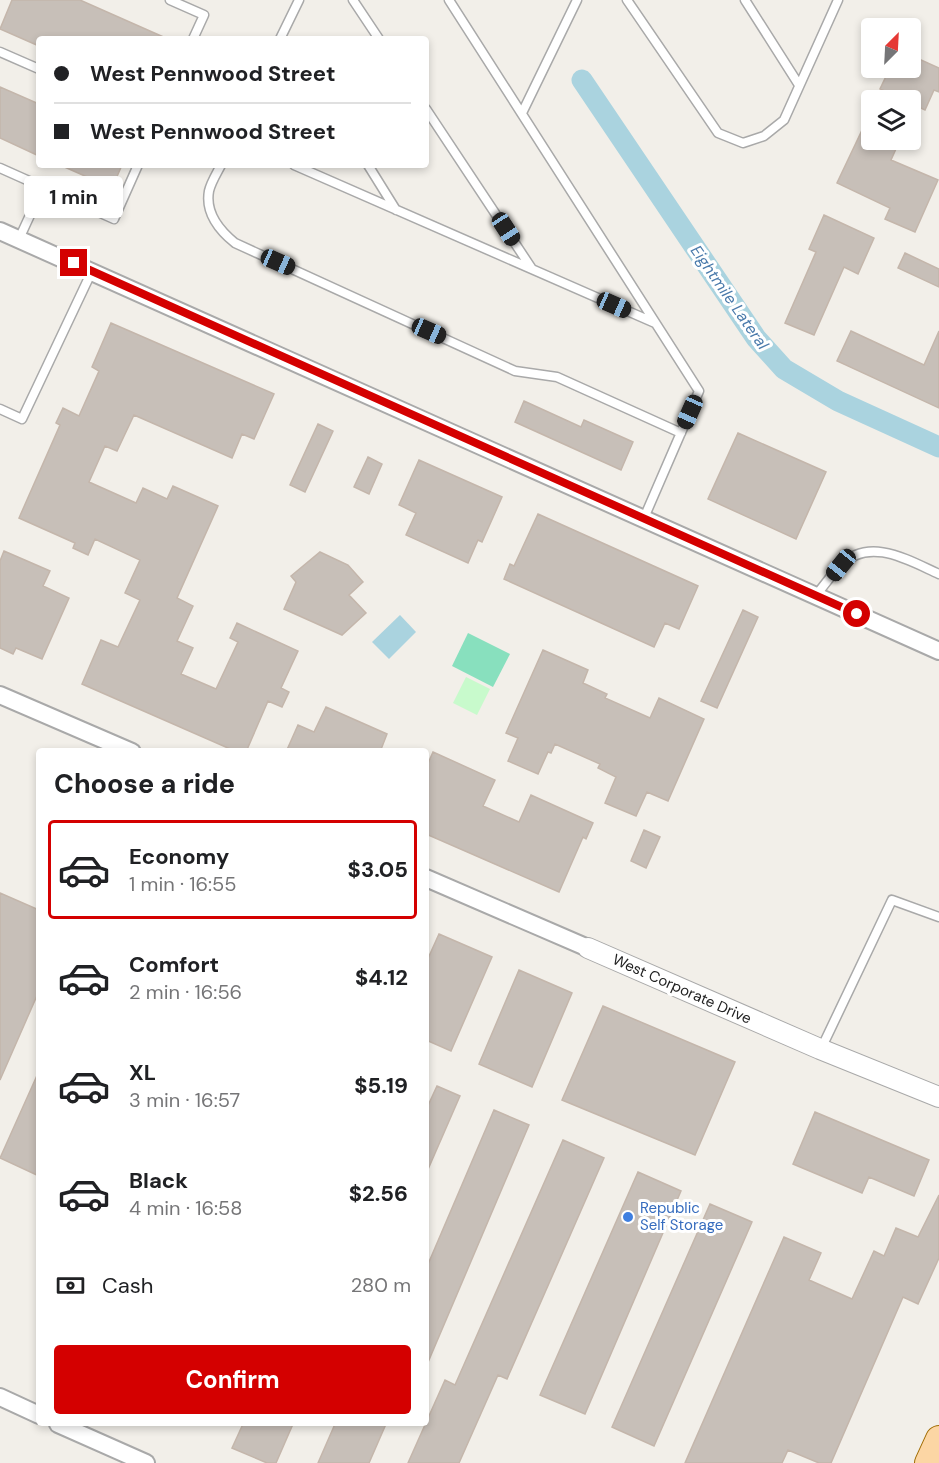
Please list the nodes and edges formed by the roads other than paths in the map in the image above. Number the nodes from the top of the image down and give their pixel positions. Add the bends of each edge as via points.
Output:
1 (171, 0) edge
2 (298, 0) edge
3 (353, 0) edge
4 (449, 0) edge
5 (577, 0) edge
6 (627, 0) edge
7 (745, 0) edge
8 (838, 0) edge
9 (194, 36) edge
10 (283, 36) edge
11 (377, 36) edge
12 (0, 52) edge
13 (36, 68) edge
14 (800, 85) junction
15 (522, 113) junction
16 (429, 114) edge
17 (0, 168) edge
18 (137, 168) edge
19 (220, 168) edge
20 (301, 168) edge
21 (370, 168) edge
22 (43, 187) junction
23 (396, 210) junction
24 (0, 231) edge
25 (19, 239) junction
26 (532, 269) junction
27 (92, 272) junction
28 (655, 323) junction
29 (0, 409) edge
30 (681, 433) junction
31 (644, 518) junction
32 (939, 574) edge
33 (816, 595) junction
34 (939, 651) edge
35 (0, 695) edge
36 (123, 748) edge
37 (429, 879) edge
38 (939, 917) edge
39 (588, 948) joint
40 (820, 1049) junction
41 (939, 1097) edge
42 (0, 1397) edge
43 (36, 1414) edge
44 (63, 1426) edge
45 (939, 1439) edge
46 (146, 1463) edge
47 (928, 1463) edge

1 - 9 lane via 204,15
2 - 10 lane
3 - 11 lane
4 - 15 lane
5 - 15 lane
6 - 14 lane via 718,133 742,142 764,136 784,120
7 - 14 lane
8 - 14 lane
12 - 13 lane
15 - 28 lane
16 - 26 lane
17 - 22 lane
18 - 22 lane via 114,219
19 - 30 lane via 209,190 210,212 220,230 235,243 515,371 558,377
20 - 23 lane
21 - 23 lane
22 - 25 lane
23 - 26 lane
24 - 25 street
25 - 27 street
26 - 28 lane
27 - 29 lane via 22,419
27 - 31 street
28 - 30 lane via 699,391
30 - 31 lane
31 - 33 street
32 - 33 lane via 902,557 867,551 841,565
33 - 34 street
35 - 36 street
37 - 39 street, West Corporate Drive
38 - 40 lane via 892,900
39 - 40 street, West Corporate Drive
40 - 41 street, West Corporate Drive
42 - 43 street
44 - 46 street
45 - 47 main road

